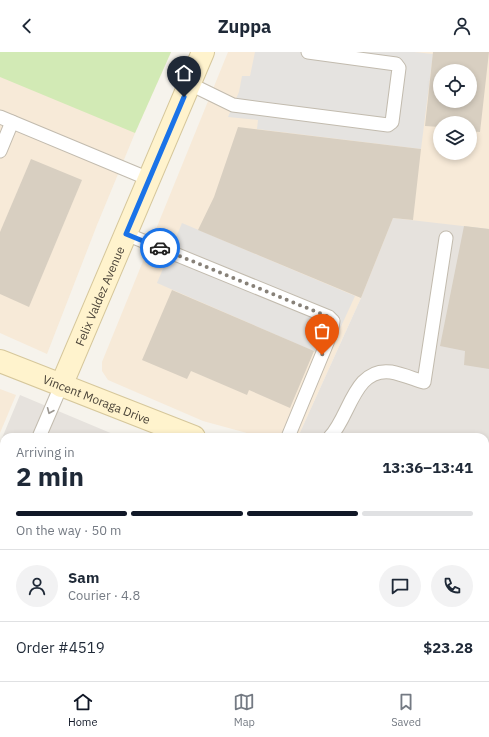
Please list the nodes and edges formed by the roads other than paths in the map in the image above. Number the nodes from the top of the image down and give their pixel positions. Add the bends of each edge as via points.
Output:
1 (203, 52) edge
2 (308, 52) edge
3 (190, 84) junction
4 (6, 120) edge
5 (0, 151) edge
6 (149, 179) junction
7 (126, 234) junction
8 (446, 238) dead end
9 (0, 361) edge
10 (61, 386) junction
11 (163, 432) edge
12 (41, 433) edge
13 (290, 433) edge
14 (334, 433) edge

1 - 3 street, Felix Valdez Avenue
2 - 3 lane via 396,64 399,68 392,122 388,125 233,105
3 - 6 street, Felix Valdez Avenue
4 - 5 lane
4 - 6 lane
6 - 7 street, Felix Valdez Avenue
7 - 10 street, Felix Valdez Avenue
7 - 13 lane via 329,317 333,321
8 - 14 lane via 424,382 391,372 372,374 357,389
9 - 10 street, Vincent Moraga Drive
10 - 11 street, Vincent Moraga Drive
10 -> 12 lane

